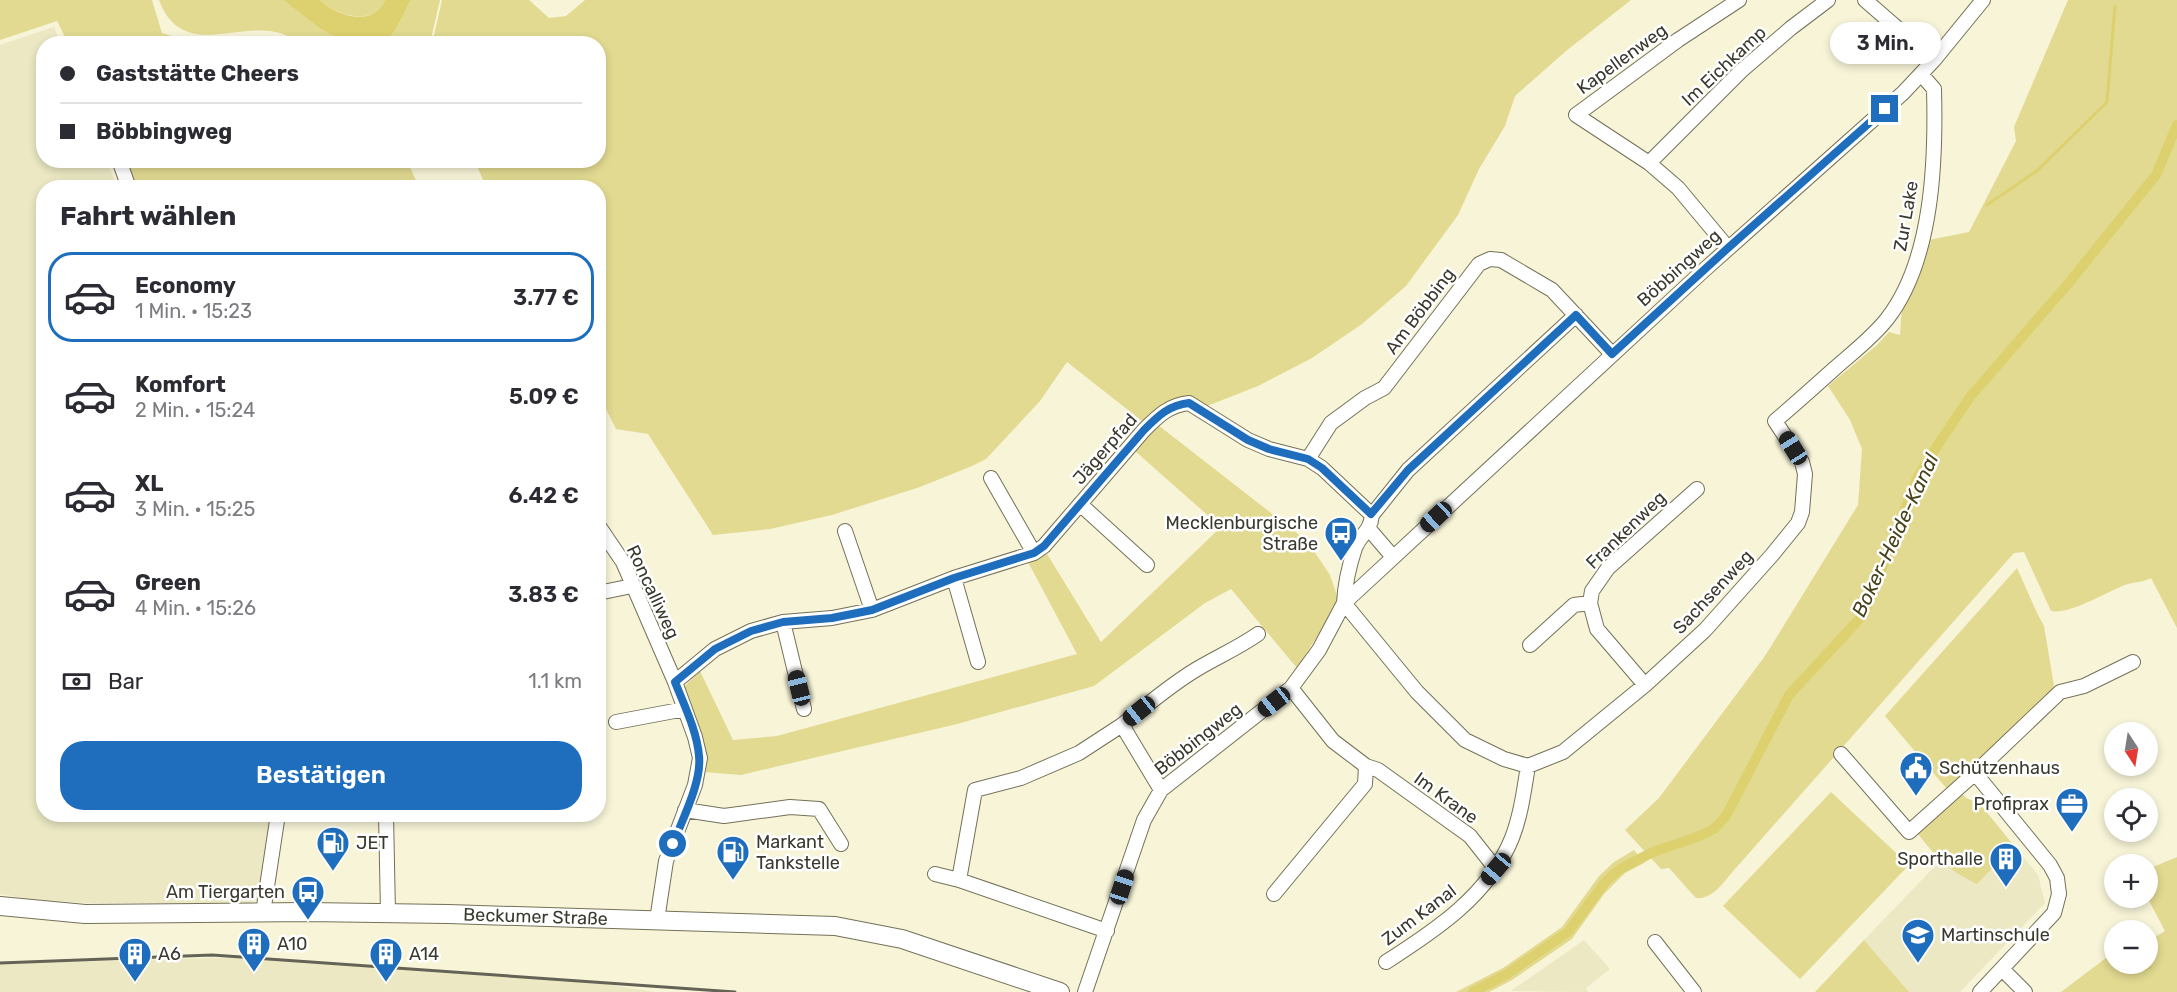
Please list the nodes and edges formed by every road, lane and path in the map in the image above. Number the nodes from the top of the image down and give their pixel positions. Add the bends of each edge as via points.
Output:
1 (1739, 0) edge
2 (1828, 0) edge
3 (1865, 0) edge
4 (1983, 0) edge
5 (1934, 60) junction
6 (1921, 74) junction
7 (1649, 164) junction
8 (1728, 248) junction
9 (1576, 315) junction
10 (1612, 354) junction
11 (1775, 421) joint
12 (1308, 459) junction
13 (991, 478) dead end
14 (1697, 489) dead end
15 (1080, 504) junction
16 (1371, 514) junction
17 (1369, 529) junction
18 (845, 531) dead end
19 (606, 537) edge
20 (1034, 553) junction
21 (1394, 557) junction
22 (1147, 565) dead end
23 (954, 578) junction
24 (632, 586) junction
25 (606, 591) edge
26 (1344, 603) junction
27 (1590, 603) junction
28 (872, 610) junction
29 (783, 622) junction
30 (1258, 634) dead end
31 (1530, 645) dead end
32 (978, 662) dead end
33 (2133, 662) dead end
34 (675, 682) junction
35 (1645, 686) junction
36 (1291, 688) junction
37 (685, 709) junction
38 (804, 709) dead end
39 (616, 722) dead end
40 (1122, 725) junction
41 (1840, 753) dead end
42 (1366, 766) junction
43 (1528, 766) junction
44 (1975, 774) junction
45 (1161, 790) junction
46 (686, 810) junction
47 (277, 822) edge
48 (386, 822) edge
49 (841, 844) dead end
50 (1496, 869) junction
51 (935, 873) dead end
52 (959, 880) junction
53 (1275, 894) dead end
54 (0, 906) edge
55 (263, 913) junction
56 (388, 914) junction
57 (657, 920) junction
58 (1107, 931) junction
59 (1654, 942) dead end
60 (1386, 962) dead end
61 (2002, 969) junction
62 (1060, 992) edge
63 (1085, 992) edge
64 (1694, 992) edge
65 (1980, 992) edge
66 (2025, 992) edge

1 - 7 street, Kapellenweg via 1576,115
2 - 7 street, Im Eichkamp via 1741,71
3 - 5 street
4 - 5 street, Böbbingweg
5 - 6 street, Böbbingweg
6 - 8 street, Böbbingweg
6 - 11 street, Zur Lake via 1934,89 1935,133 1920,256 1903,295 1887,318 1863,345
7 - 8 street, Kapellenweg via 1678,189
8 - 10 street, Böbbingweg
9 - 10 street, Am Böbbing
9 - 12 street, Am Böbbing via 1552,290 1501,260 1479,264 1384,388 1331,423
9 - 16 street via 1408,470
10 - 21 street, Böbbingweg
11 - 35 street, Sachsenweg via 1802,462 1805,474 1798,523 1705,630
12 - 15 street, Jägerpfad via 1269,449 1189,403 1178,404 1161,413
12 - 16 street
13 - 20 street
14 - 27 street, Frankenweg via 1608,568 1596,582
15 - 20 street, Jägerpfad
15 - 22 street, Jägerpfad
16 - 17 street
17 - 21 street
17 - 26 street, Böbbingweg via 1356,545
18 - 28 street
19 - 24 street, Roncalliweg via 623,561
20 - 23 street, Jägerpfad
21 - 26 street, Böbbingweg
23 - 28 street, Jägerpfad
23 - 32 street
24 - 25 street
24 - 34 street, Roncalliweg
26 - 36 street, Böbbingweg via 1319,650
26 - 43 street via 1417,692 1465,740
27 - 31 street via 1574,605
27 - 35 street via 1597,629
28 - 29 street, Jägerpfad
29 - 34 street, Jägerpfad via 751,631 715,649
29 - 38 street
30 - 40 street via 1174,683
33 - 44 street via 2084,686 2060,692
34 - 37 street, Roncalliweg
35 - 43 street, Sachsenweg via 1563,752
36 - 42 street, Im Krane via 1333,741
36 - 45 street, Böbbingweg
37 - 39 street
37 - 46 street, Roncalliweg via 700,758
40 - 45 street
40 - 52 street via 1079,753 1021,778 975,790
41 - 44 street via 1909,832
42 - 50 street, Im Krane via 1378,770 1470,836
42 - 53 street via 1365,784
43 - 50 street, Zum Kanal via 1512,838
44 - 61 street via 2057,878 2059,894 2054,913
45 - 58 street, Böbbingweg via 1144,820
46 - 49 street via 724,816 790,807 819,809
46 - 57 street, Roncalliweg via 666,861
47 - 55 street
48 - 56 street
50 - 60 street, Zum Kanal via 1466,905
51 - 52 street
52 - 58 street
54 - 55 main road, Beckumer Straße via 85,914
55 - 56 main road, Beckumer Straße
56 - 57 main road, Beckumer Straße
57 - 62 main road, Beckumer Straße via 780,923 865,931 902,939
58 - 63 street, Böbbingweg
59 - 64 street
61 - 65 street
61 - 66 street

